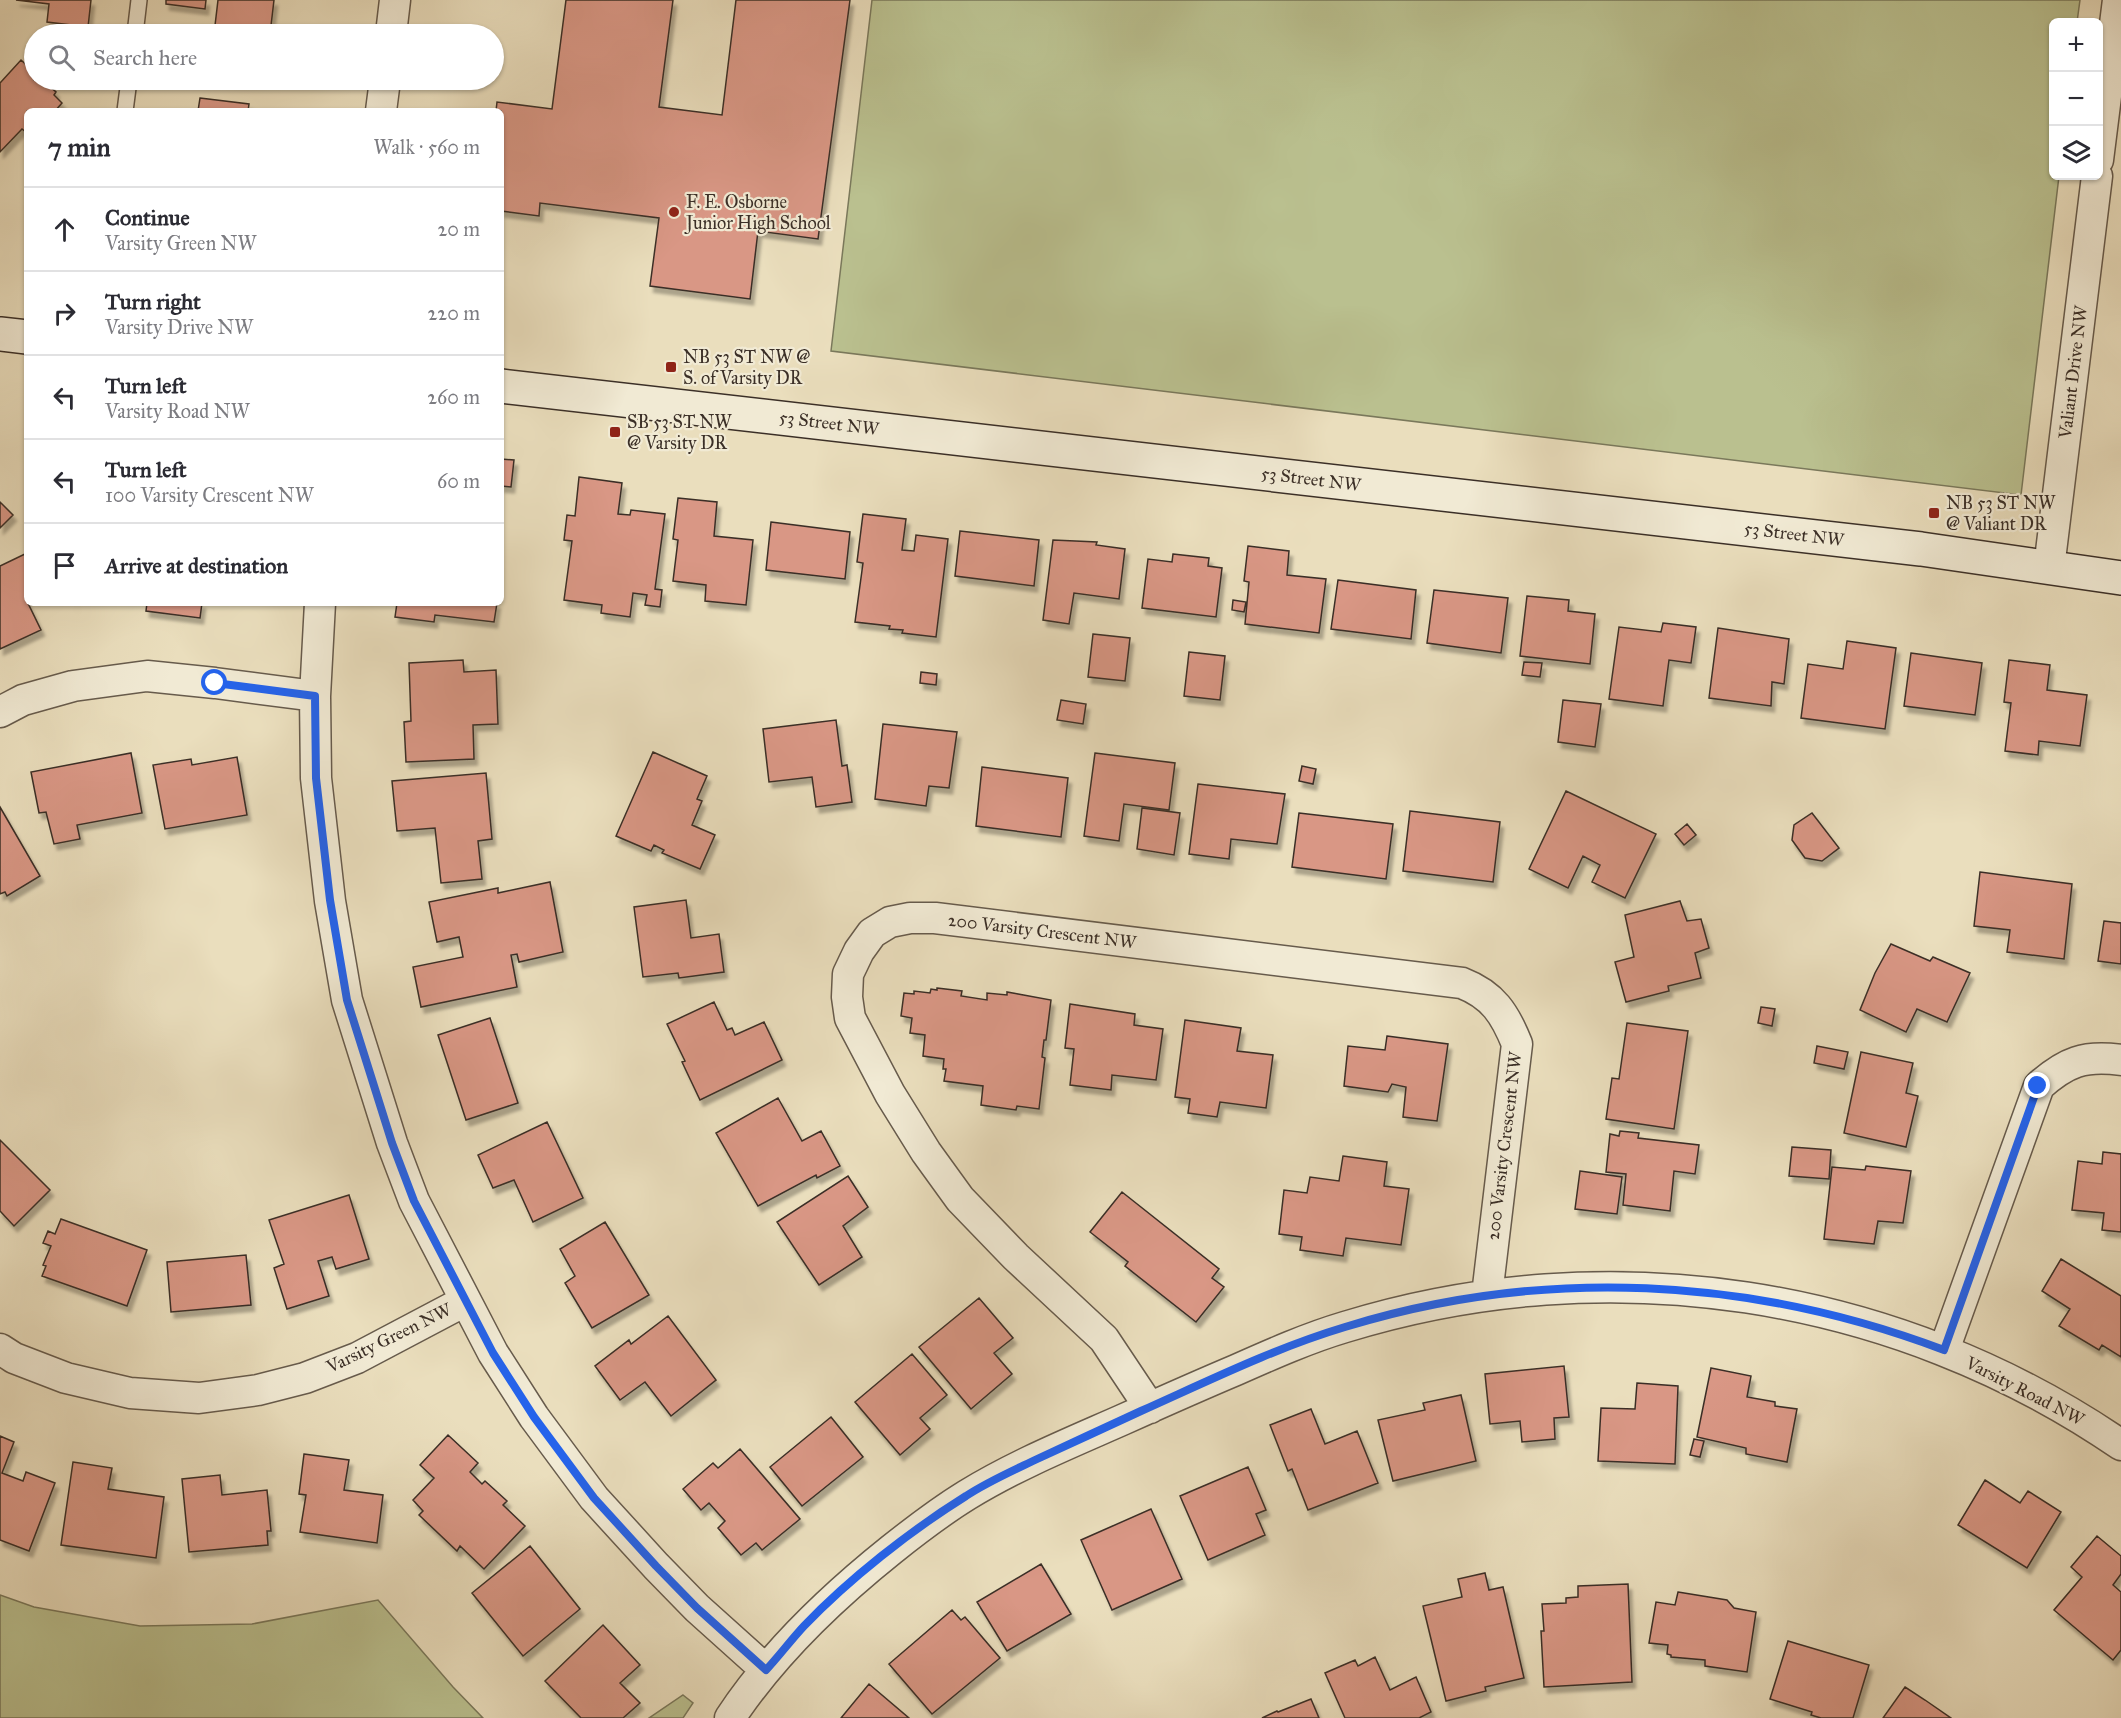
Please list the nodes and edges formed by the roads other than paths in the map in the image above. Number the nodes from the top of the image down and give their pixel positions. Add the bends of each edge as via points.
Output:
1 (139, 0) edge
2 (395, 0) edge
3 (2118, 0) edge
4 (136, 24) edge
5 (392, 24) edge
6 (128, 90) edge
7 (384, 90) edge
8 (125, 108) edge
9 (381, 108) edge
10 (2102, 126) edge
11 (2097, 180) edge
12 (0, 334) edge
13 (24, 337) edge
14 (504, 386) edge
15 (2049, 568) junction
16 (2121, 578) edge
17 (320, 606) edge
18 (315, 696) junction
19 (0, 711) edge
20 (2121, 1060) edge
21 (1487, 1295) junction
22 (465, 1301) junction
23 (0, 1349) edge
24 (1944, 1350) junction
25 (1149, 1408) junction
26 (2121, 1445) edge
27 (766, 1670) junction
28 (730, 1718) edge

1 - 4 lane
2 - 5 street
3 - 10 street
6 - 8 lane
7 - 9 street
11 - 15 street, Valiant Drive NW
12 - 13 street
14 - 15 street, 53 Street NW via 1921,549
15 - 16 street, 53 Street NW
17 - 18 street
18 - 19 street via 147,676 73,686
18 - 22 street via 316,778 330,900 347,1000 414,1201
20 - 24 street via 2083,1059 2065,1065 2038,1086
21 - 24 street, Varsity Road NW via 1592,1287 1712,1292 1781,1302 1863,1322
21 - 25 street, Varsity Road NW via 1345,1327 1285,1348
21 - 25 street, 200 Varsity Crescent NW via 1517,1044 1507,1018 1476,988 1462,983 934,918 890,922 872,933 848,974 846,997 860,1040 926,1152 960,1199 1104,1339
22 - 23 street, Varsity Green NW via 357,1358 305,1378 258,1390 199,1398 130,1393 66,1378
22 - 27 street via 534,1417 594,1498 697,1608
24 - 26 street, Varsity Road NW via 2014,1381
25 - 27 street, Varsity Road NW via 968,1494 850,1583 805,1625
27 - 28 street, Varsity Road NW

